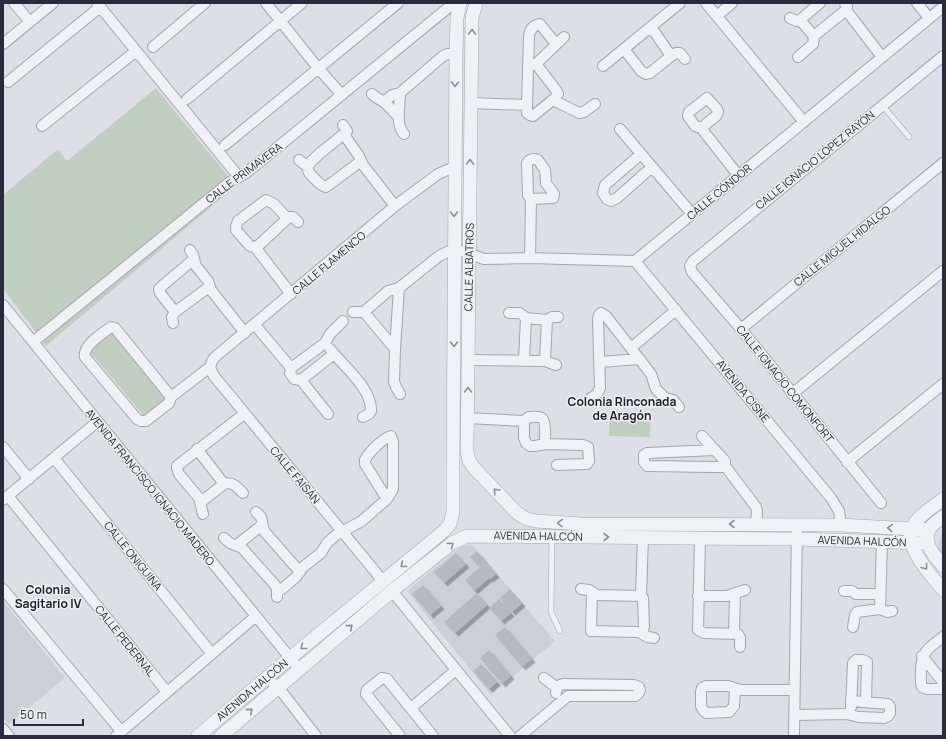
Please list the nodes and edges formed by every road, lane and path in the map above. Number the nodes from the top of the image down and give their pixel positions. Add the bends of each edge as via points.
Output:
1 (14, 3) edge
2 (53, 3) edge
3 (205, 3) edge
4 (266, 3) edge
5 (302, 3) edge
6 (398, 3) edge
7 (454, 3) edge
8 (460, 3) edge
9 (476, 3) edge
10 (680, 3) edge
11 (706, 3) edge
12 (732, 3) edge
13 (820, 3) edge
14 (916, 3) edge
15 (98, 5) edge
16 (845, 7) edge
17 (943, 7) edge
18 (717, 16) junction
19 (929, 18) junction
20 (280, 20) junction
21 (30, 22) junction
22 (651, 27) junction
23 (814, 36) junction
24 (564, 37) dead end
25 (3, 44) edge
26 (556, 44) junction
27 (153, 47) dead end
28 (136, 50) junction
29 (624, 50) junction
30 (456, 54) junction
31 (671, 56) junction
32 (798, 56) dead end
33 (943, 56) edge
34 (882, 57) junction
35 (686, 59) dead end
36 (532, 64) junction
37 (603, 66) dead end
38 (318, 68) junction
39 (8, 82) dead end
40 (400, 93) junction
41 (372, 94) dead end
42 (342, 95) junction
43 (187, 99) dead end
44 (553, 100) junction
45 (384, 102) junction
46 (471, 103) junction
47 (595, 104) dead end
48 (527, 105) junction
49 (882, 106) junction
50 (399, 117) junction
51 (804, 122) junction
52 (343, 125) dead end
53 (42, 126) dead end
54 (701, 128) dead end
55 (620, 129) dead end
56 (404, 134) dead end
57 (345, 136) junction
58 (909, 137) dead end
59 (225, 145) dead end
60 (641, 154) junction
61 (299, 160) dead end
62 (361, 161) junction
63 (943, 163) edge
64 (308, 167) junction
65 (454, 167) junction
66 (652, 167) junction
67 (738, 176) junction
68 (239, 177) junction
69 (531, 199) dead end
70 (395, 206) junction
71 (692, 214) junction
72 (287, 218) junction
73 (298, 222) dead end
74 (254, 247) junction
75 (454, 251) junction
76 (469, 252) junction
77 (530, 258) junction
78 (636, 260) junction
79 (690, 266) joint
80 (943, 271) edge
81 (209, 287) junction
82 (399, 288) junction
83 (292, 294) junction
84 (3, 305) edge
85 (676, 310) junction
86 (175, 312) junction
87 (353, 312) dead end
88 (364, 312) junction
89 (509, 313) dead end
90 (558, 317) dead end
91 (526, 318) junction
92 (547, 320) junction
93 (343, 321) dead end
94 (173, 323) dead end
95 (254, 325) junction
96 (741, 329) junction
97 (245, 333) junction
98 (33, 342) junction
99 (325, 343) junction
100 (631, 348) junction
101 (395, 349) junction
102 (334, 354) junction
103 (640, 359) junction
104 (468, 360) junction
105 (524, 361) junction
106 (545, 361) junction
107 (600, 362) junction
108 (556, 365) dead end
109 (210, 367) junction
110 (291, 368) junction
111 (301, 380) junction
112 (943, 384) edge
113 (400, 394) dead end
114 (792, 394) junction
115 (171, 397) junction
116 (590, 399) dead end
117 (678, 407) dead end
118 (244, 414) junction
119 (328, 414) dead end
120 (363, 417) dead end
121 (467, 418) junction
122 (524, 421) junction
123 (97, 422) junction
124 (702, 436) dead end
125 (545, 444) junction
126 (3, 447) edge
127 (198, 449) junction
128 (715, 450) junction
129 (54, 458) junction
130 (848, 462) junction
131 (557, 465) dead end
132 (725, 466) junction
133 (475, 469) junction
134 (453, 477) junction
135 (29, 479) junction
136 (224, 484) junction
137 (243, 493) dead end
138 (5, 498) edge
139 (387, 499) junction
140 (943, 499) edge
141 (201, 502) junction
142 (881, 503) dead end
143 (256, 512) dead end
144 (517, 513) junction
145 (203, 514) dead end
146 (943, 517) edge
147 (452, 520) junction
148 (262, 524) junction
149 (756, 524) junction
150 (797, 525) junction
151 (841, 525) junction
152 (911, 529) junction
153 (342, 532) junction
154 (471, 535) junction
155 (509, 535) junction
156 (552, 537) junction
157 (643, 537) junction
158 (928, 537) junction
159 (224, 538) dead end
160 (700, 538) junction
161 (796, 539) junction
162 (882, 542) junction
163 (910, 542) junction
164 (236, 545) junction
165 (943, 566) edge
166 (300, 572) junction
167 (383, 581) junction
168 (3, 589) edge
169 (581, 589) dead end
170 (943, 590) edge
171 (392, 591) junction
172 (844, 591) dead end
173 (592, 592) junction
174 (856, 594) junction
175 (880, 594) junction
176 (641, 596) junction
177 (698, 596) junction
178 (880, 609) junction
179 (892, 611) dead end
180 (857, 612) junction
181 (256, 616) junction
182 (853, 627) dead end
183 (560, 631) dead end
184 (642, 632) junction
185 (734, 633) junction
186 (943, 636) edge
187 (654, 638) dead end
188 (740, 647) dead end
189 (212, 654) junction
190 (922, 656) junction
191 (290, 658) junction
192 (299, 669) junction
193 (456, 670) junction
194 (266, 678) junction
195 (544, 678) dead end
196 (278, 687) junction
197 (556, 688) junction
198 (735, 689) dead end
199 (794, 690) junction
200 (943, 690) edge
201 (167, 692) junction
202 (563, 700) junction
203 (852, 701) junction
204 (866, 702) junction
205 (411, 708) junction
206 (794, 715) junction
207 (851, 715) junction
208 (3, 729) edge
209 (118, 734) edge
210 (312, 735) edge
211 (9, 736) edge
212 (198, 736) edge
213 (221, 736) edge
214 (400, 736) edge
215 (433, 736) edge
216 (510, 736) edge
217 (520, 736) edge
218 (794, 736) edge

1 - 21 street
2 - 21 street
3 - 27 street
4 - 20 street
5 - 20 street
6 - 38 street
7 - 42 street, CALLE PRIMAVERA
8 - 30 street, CALLE ALBATROS
46 -> 9 street, CALLE ALBATROS via 472,18
10 - 22 street
11 - 18 street
12 - 18 street
13 - 23 street via 795,19
14 - 19 street
15 - 28 street
15 - 39 street
16 - 23 street
16 - 34 street
17 - 19 street, CALLE CÓNDOR
18 - 51 street
19 - 34 street, CALLE CÓNDOR
20 - 38 street
20 - 43 street
21 - 25 street
22 - 29 street
22 - 31 street
23 - 32 street via 814,44
24 - 26 street
26 - 36 street
26 - 36 street via 542,25 532,27 529,36
28 - 53 street
28 - 68 street
29 - 31 street via 646,74
29 - 37 street
30 - 40 street via 443,56
30 -> 65 street, CALLE ALBATROS
31 - 35 street via 678,53
33 - 49 street, CALLE IGNACIO LÓPEZ RAYÓN
34 - 51 street, CALLE CÓNDOR
36 - 44 street via 558,91
36 - 48 street
38 - 42 street
38 - 59 street
40 - 45 street via 392,95
40 - 50 street
41 - 45 street
42 - 68 street, CALLE PRIMAVERA
44 - 47 street via 581,113
44 - 48 street via 533,116 528,114
45 - 50 street
46 - 48 street
76 -> 46 street, CALLE ALBATROS
49 - 58 lane
49 - 79 street, CALLE IGNACIO LÓPEZ RAYÓN
50 - 56 street
51 - 67 street, CALLE CÓNDOR
52 - 57 street via 347,131
54 - 67 street
55 - 60 street
57 - 62 street
57 - 64 street via 335,141
60 - 66 street
60 - 66 street via 605,185 603,193 607,199 611,201 617,198
61 - 64 street
62 - 64 street via 326,187 318,183
62 - 70 street
63 - 96 street, CALLE MIGUEL HIDALGO
65 - 70 street, CALLE FLAMENCO via 438,174
65 -> 75 street, CALLE ALBATROS
66 - 71 street
67 - 71 street, CALLE CÓNDOR
68 - 98 street, CALLE PRIMAVERA
69 - 77 street
70 - 83 street, CALLE FLAMENCO
71 - 78 street, CALLE CÓNDOR
72 - 73 street via 291,216
72 - 74 street
72 - 74 street via 274,204 266,200 238,221 236,230 250,246
74 - 83 street
75 - 76 street
75 - 82 street via 439,256
75 -> 134 street, CALLE ALBATROS
76 - 77 street via 484,259
76 - 104 street, CALLE ALBATROS
77 - 78 street
78 - 85 street, AVENIDA CISNE
79 - 96 street, CALLE IGNACIO COMONFORT via 692,272
80 - 114 street
81 - 86 street
81 - 86 street via 192,255 159,289
81 - 97 street
82 - 88 street via 388,291
82 - 101 street
83 - 95 street, CALLE FLAMENCO
84 - 98 street, AVENIDA FRANCISCO IGNACIO MADERO
85 - 100 street
85 - 151 street, AVENIDA CISNE via 831,498 839,511
86 - 94 street via 172,317
87 - 88 street
88 - 101 street
89 - 91 street via 520,314
90 - 92 street
91 - 92 street
91 - 105 street
92 - 106 street
93 - 99 street
95 - 97 street, CALLE FLAMENCO
95 - 110 street
96 - 114 street, CALLE IGNACIO COMONFORT
97 - 109 street, CALLE FLAMENCO via 215,358
98 - 123 street, AVENIDA FRANCISCO IGNACIO MADERO
99 - 102 street
99 - 110 street
100 - 103 street
100 - 107 street via 606,316 600,313
101 - 113 street via 394,381
102 - 111 street
102 - 120 street via 368,396 371,411
103 - 107 street
103 - 117 street via 651,374 656,389 665,398 673,400
104 - 105 street
121 -> 104 street, CALLE ALBATROS
105 - 106 street
106 - 108 street
107 - 116 street via 600,392
109 - 115 street, CALLE FLAMENCO
109 - 118 street, CALLE FAISÁN via 214,376
110 - 111 street via 293,378
111 - 119 street
112 - 130 street
114 - 130 street, CALLE IGNACIO COMONFORT
115 - 115 street, CALLE FLAMENCO via 169,403 146,421 138,421 85,357 86,348 111,327 116,328
118 - 127 street
118 - 153 street, CALLE FAISÁN
121 - 122 street
121 - 133 street, CALLE ALBATROS via 468,456
122 - 125 street via 526,443 532,446
122 - 125 street via 528,417 542,418 545,424
123 - 129 street
123 - 181 street, AVENIDA FRANCISCO IGNACIO MADERO
124 - 128 street
125 - 131 street via 583,445 588,448 587,464
126 - 135 street
127 - 136 street
127 - 141 street via 177,468
128 - 132 street via 725,461
128 - 132 street via 647,453 644,455 644,462 649,466
129 - 135 street
129 - 189 street, CALLE ONIGUINA
130 - 142 street, CALLE IGNACIO COMONFORT
132 - 149 street via 756,507
133 - 134 street via 464,469
144 -> 133 street, CALLE ALBATROS
134 - 147 street, CALLE ALBATROS
135 - 138 street
136 - 137 street via 233,484
136 - 141 street
138 - 201 street, CALLE PEDERNAL
139 - 139 street via 394,489 393,442 390,436 365,460
139 - 153 street via 362,521
140 - 152 street via 919,518
141 - 145 street
143 - 148 street via 261,517
149 -> 144 street, AVENIDA HALCÓN via 555,523 531,520
144 - 155 street via 515,527
146 - 158 street via 932,526
147 - 154 street via 460,530
147 -> 167 street, AVENIDA HALCÓN via 444,531
148 - 164 street
148 - 166 street via 264,531
149 - 150 street, AVENIDA HALCÓN
150 - 151 street, AVENIDA HALCÓN
150 - 161 street
152 -> 151 street, AVENIDA HALCÓN
152 - 158 street, AVENIDA HALCÓN
152 - 163 street
153 - 166 street via 330,540 321,553
153 - 167 street, CALLE FAISÁN
154 - 155 street, AVENIDA HALCÓN
171 -> 154 street, AVENIDA HALCÓN via 452,544
155 - 156 street, AVENIDA HALCÓN
156 -> 157 street, AVENIDA HALCÓN
156 - 183 lane via 551,612
157 - 160 street, AVENIDA HALCÓN
157 - 176 street
158 - 163 street, AVENIDA HALCÓN
158 - 165 street via 933,554
159 - 164 street
160 - 161 street, AVENIDA HALCÓN
160 - 177 street
161 - 162 street, AVENIDA HALCÓN
161 - 199 street
162 - 163 street, AVENIDA HALCÓN
162 - 175 street
163 -> 170 street via 923,565
164 - 166 street via 242,548 275,585 277,594
167 -> 191 street, AVENIDA HALCÓN
168 - 209 street
169 - 173 street
192 -> 171 street, AVENIDA HALCÓN
171 - 193 street
172 - 174 street
173 - 176 street via 597,595
173 - 184 street via 591,631
174 - 175 street
174 - 180 street
175 - 178 street
176 - 184 street via 644,626
177 - 185 street via 697,627 700,632
177 - 185 street via 727,596 740,591
178 - 179 street
178 - 180 street
180 - 182 street
181 - 189 street
181 - 191 street, AVENIDA FRANCISCO IGNACIO MADERO
184 - 187 street
185 - 188 street via 740,636
186 - 190 street
189 - 201 street
190 - 200 street
190 - 200 street via 922,687 927,690
191 - 192 street, AVENIDA FRANCISCO IGNACIO MADERO
191 - 194 street, AVENIDA HALCÓN
192 - 196 street, AVENIDA HALCÓN
193 - 205 street
193 - 216 street
194 - 196 street
194 - 212 street, AVENIDA HALCÓN
195 - 197 street
196 - 210 street
213 -> 196 street, AVENIDA HALCÓN
197 - 202 street via 557,694
197 - 202 street via 564,684 634,685 640,690 635,696 573,695
198 - 199 street
199 - 206 street
201 - 209 street
202 - 217 street
203 - 204 street
203 - 204 street via 852,664 856,660 864,660 867,664
203 - 207 street
204 - 207 street via 888,704 888,716 884,718
205 - 214 street via 384,678 367,690 366,694
205 - 215 street
206 - 207 street
206 - 218 street
208 - 211 street

